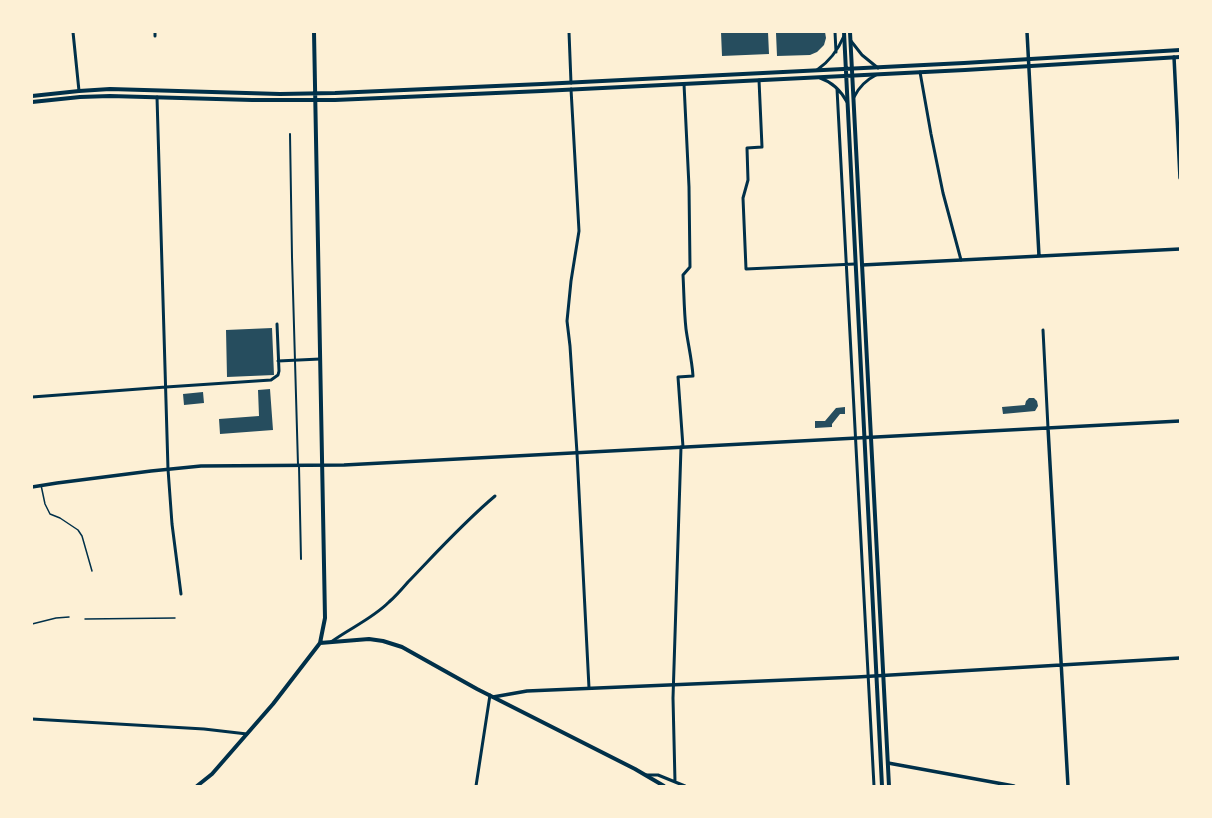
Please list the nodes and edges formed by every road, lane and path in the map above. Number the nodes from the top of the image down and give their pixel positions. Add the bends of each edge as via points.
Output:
1 (73, 32) edge
2 (314, 32) edge
3 (570, 32) edge
4 (835, 32) edge
5 (850, 32) edge
6 (1027, 32) edge
7 (844, 34) edge
8 (851, 40) junction
9 (1180, 50) edge
10 (836, 52) junction
11 (1180, 56) edge
12 (1174, 57) junction
13 (1029, 60) junction
14 (1029, 66) junction
15 (878, 68) junction
16 (846, 69) junction
17 (852, 69) junction
18 (816, 71) junction
19 (920, 72) junction
20 (877, 74) junction
21 (852, 75) junction
22 (846, 76) junction
23 (819, 77) junction
24 (759, 80) junction
25 (571, 83) junction
26 (684, 84) junction
27 (571, 89) junction
28 (837, 89) junction
29 (79, 91) junction
30 (315, 94) junction
31 (32, 96) edge
32 (157, 97) junction
33 (854, 97) junction
34 (315, 100) junction
35 (32, 102) edge
36 (847, 103) junction
37 (290, 134) dead end
38 (1180, 178) edge
39 (1180, 249) edge
40 (1039, 256) junction
41 (961, 260) junction
42 (847, 264) junction
43 (855, 264) junction
44 (862, 265) junction
45 (277, 324) dead end
46 (1043, 330) dead end
47 (320, 359) junction
48 (295, 360) junction
49 (278, 361) junction
50 (166, 386) junction
51 (32, 397) edge
52 (1180, 421) edge
53 (1048, 428) junction
54 (871, 437) junction
55 (856, 438) junction
56 (864, 438) junction
57 (682, 447) junction
58 (577, 453) junction
59 (298, 464) junction
60 (322, 465) junction
61 (168, 469) junction
62 (41, 485) junction
63 (32, 487) edge
64 (495, 496) dead end
65 (301, 559) dead end
66 (92, 571) dead end
67 (181, 594) dead end
68 (69, 617) dead end
69 (175, 618) dead end
70 (85, 619) dead end
71 (32, 624) edge
72 (320, 643) junction
73 (329, 643) junction
74 (1180, 658) edge
75 (1061, 665) junction
76 (883, 675) junction
77 (868, 676) junction
78 (877, 676) junction
79 (674, 684) junction
80 (589, 688) junction
81 (492, 696) junction
82 (32, 719) edge
83 (247, 734) junction
84 (888, 762) junction
85 (646, 775) junction
86 (675, 782) junction
87 (198, 786) edge
88 (476, 786) edge
89 (664, 786) edge
90 (685, 786) edge
91 (874, 786) edge
92 (882, 786) edge
93 (889, 786) edge
94 (1014, 786) edge
95 (1068, 786) edge

1 - 29 street
2 - 30 main road
3 - 25 street
4 - 10 street
5 - 8 main road
6 - 13 street
7 - 10 street
7 - 16 main road
8 - 15 street
8 - 17 main road
9 - 13 main road
10 - 18 street
11 - 12 main road
12 - 14 main road
12 - 38 street
13 - 14 street
13 - 15 main road
14 - 19 main road
14 - 40 street
15 - 17 main road
16 - 17 main road
16 - 18 main road
16 - 22 main road
17 - 21 main road
18 - 25 main road
19 - 20 main road
19 - 41 street via 943,193
20 - 21 main road
20 - 33 street via 864,82
21 - 22 main road
21 - 33 main road
22 - 23 main road
22 - 36 main road
23 - 24 main road
23 - 28 street
24 - 26 main road
24 - 42 street via 762,147 747,148 748,180 743,198 746,269
25 - 30 main road
26 - 27 main road
26 - 57 street via 690,267 683,275 686,327 693,376 678,377
27 - 34 main road
27 - 58 street via 579,231 567,321
28 - 36 street
28 - 42 street
29 - 30 main road via 110,89
29 - 31 main road
30 - 34 main road
32 - 34 main road
32 - 35 main road via 95,96
32 - 50 street
33 - 44 main road
34 - 47 main road
36 - 43 main road
37 - 48 street
39 - 40 street
40 - 41 street
41 - 44 street
42 - 43 street
42 - 55 street
43 - 56 main road
44 - 54 main road
45 - 49 street
46 - 53 street
47 - 48 street
47 - 60 main road
48 - 49 street
48 - 59 street
49 - 50 street via 278,375 269,381
50 - 51 street
50 - 61 street
52 - 53 street
53 - 54 street
53 - 75 street
54 - 56 street
54 - 76 main road
55 - 56 street
55 - 57 street
55 - 77 street
56 - 78 main road
57 - 58 street
57 - 79 street
58 - 60 street
58 - 80 street
59 - 60 street
59 - 61 street
59 - 65 street
60 - 72 main road via 325,618
61 - 62 street
61 - 67 street
62 - 63 street
62 - 66 lane via 50,514 78,530 82,536
64 - 73 street via 388,603
68 - 71 lane
69 - 70 lane
72 - 73 main road
72 - 83 main road
73 - 81 main road via 369,639 389,642
74 - 75 street
75 - 76 street
75 - 95 street
76 - 78 street
76 - 84 main road
77 - 78 street
77 - 79 street
77 - 91 street
78 - 92 main road
79 - 80 street
79 - 86 street
80 - 81 street via 527,690
81 - 85 main road
81 - 88 street
82 - 83 street
83 - 87 main road
84 - 93 main road
84 - 94 street
85 - 86 street via 658,775
85 - 89 main road
86 - 90 street

